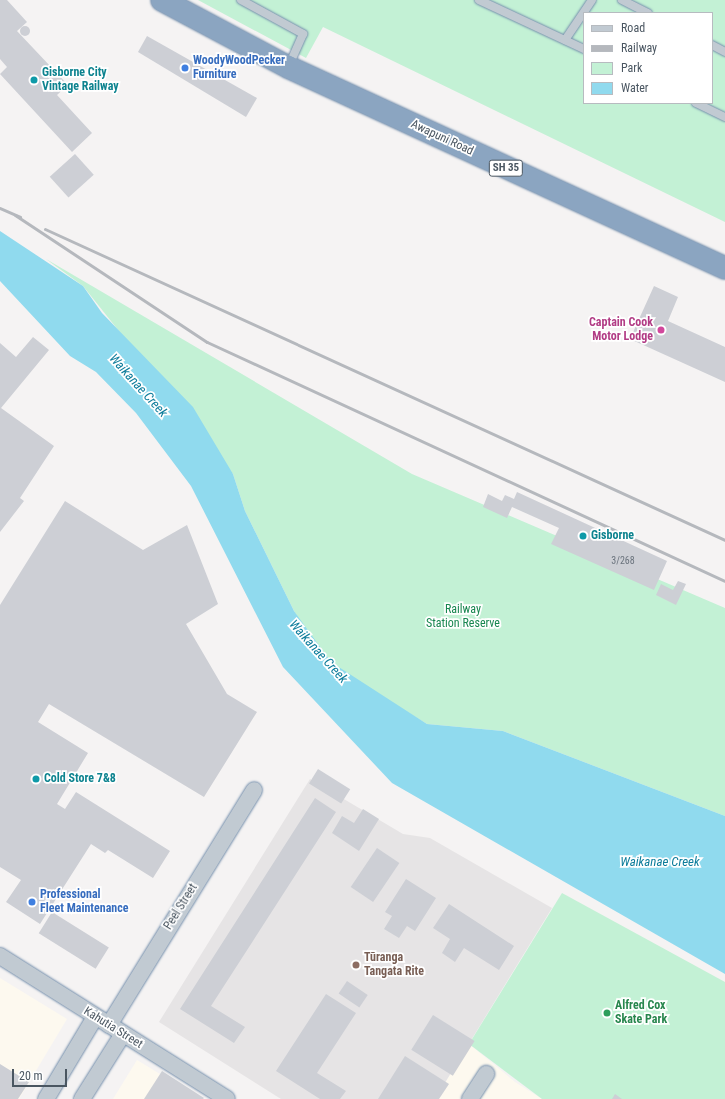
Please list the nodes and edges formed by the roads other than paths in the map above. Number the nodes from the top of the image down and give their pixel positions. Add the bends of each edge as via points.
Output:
1 (162, 0) edge
2 (241, 0) edge
3 (479, 0) edge
4 (592, 0) edge
5 (622, 0) edge
6 (584, 12) edge
7 (646, 12) edge
8 (583, 13) edge
9 (565, 40) junction
10 (713, 46) edge
11 (583, 49) edge
12 (725, 52) edge
13 (288, 67) junction
14 (698, 104) edge
15 (725, 117) edge
16 (725, 268) edge
17 (254, 790) dead end
18 (0, 956) edge
19 (95, 1017) junction
20 (109, 1025) junction
21 (123, 1034) junction
22 (486, 1074) dead end
23 (46, 1099) edge
24 (82, 1099) edge
25 (227, 1099) edge
26 (470, 1099) edge

1 - 13 highway, Awapuni Road / SH 35
2 - 13 lane via 303,34
3 - 9 lane
4 - 6 lane
5 - 7 lane
8 - 9 lane
9 - 11 lane
10 - 12 lane
13 - 16 highway, Awapuni Road / SH 35
14 - 15 lane
17 - 20 street, Peel Street
18 - 19 street, Kahutia Street
19 - 20 street, Kahutia Street
19 - 23 street
20 - 21 street, Kahutia Street
21 - 24 street
21 - 25 street, Kahutia Street
22 - 26 street

